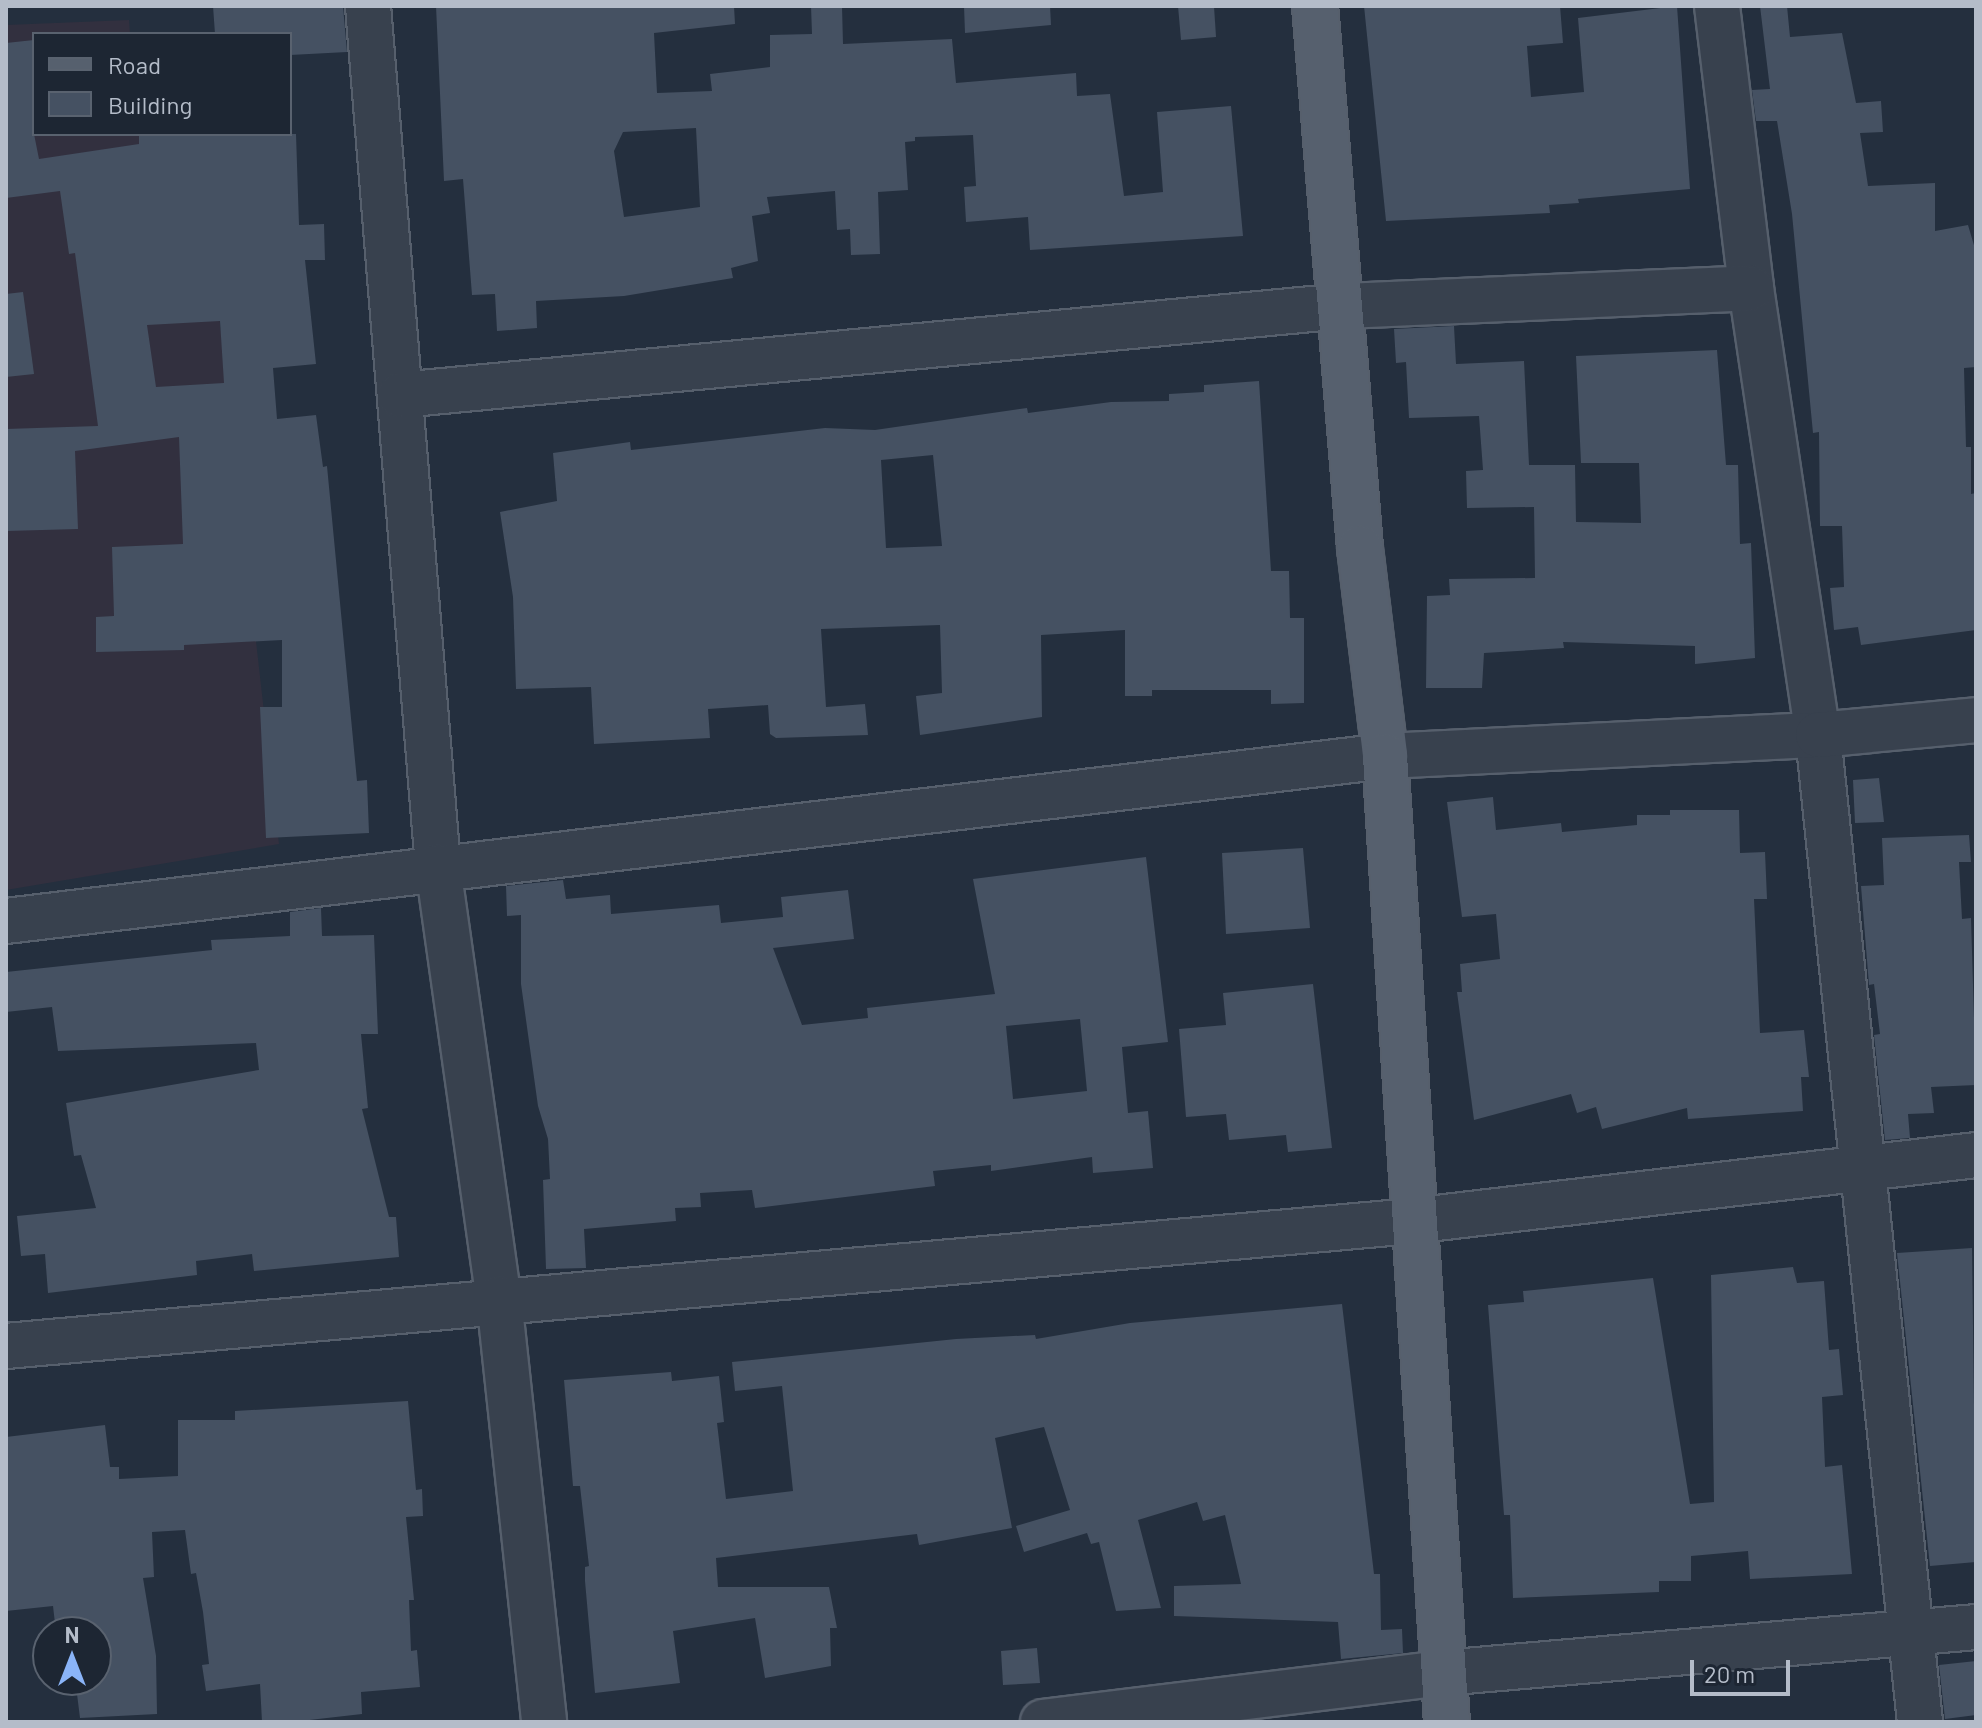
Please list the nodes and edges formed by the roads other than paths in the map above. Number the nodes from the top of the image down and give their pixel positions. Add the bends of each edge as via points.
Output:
1 (368, 6) edge
2 (1315, 6) edge
3 (1717, 6) edge
4 (1751, 288) junction
5 (1344, 306) junction
6 (400, 395) junction
7 (1976, 720) edge
8 (1818, 735) junction
9 (1385, 756) junction
10 (438, 867) junction
11 (6, 921) edge
12 (1976, 1155) edge
13 (1861, 1166) junction
14 (1411, 1221) junction
15 (499, 1299) junction
16 (6, 1346) edge
17 (1976, 1627) edge
18 (1910, 1634) junction
19 (1442, 1673) junction
20 (544, 1722) edge
21 (1043, 1722) edge
22 (1447, 1722) edge
23 (1920, 1722) edge

1 - 6 street
2 - 5 main road
3 - 4 street
4 - 5 street
4 - 8 street
5 - 6 street
5 - 9 main road via 1360,548
6 - 10 street
7 - 8 street
8 - 9 street
8 - 13 street
9 - 10 street
9 - 14 main road
10 - 11 street
10 - 15 street
12 - 13 street
13 - 14 street
13 - 18 street
14 - 15 street
14 - 19 main road
15 - 16 street
15 - 20 street
17 - 18 street
18 - 19 street
18 - 23 street
19 - 21 street
19 - 22 main road

